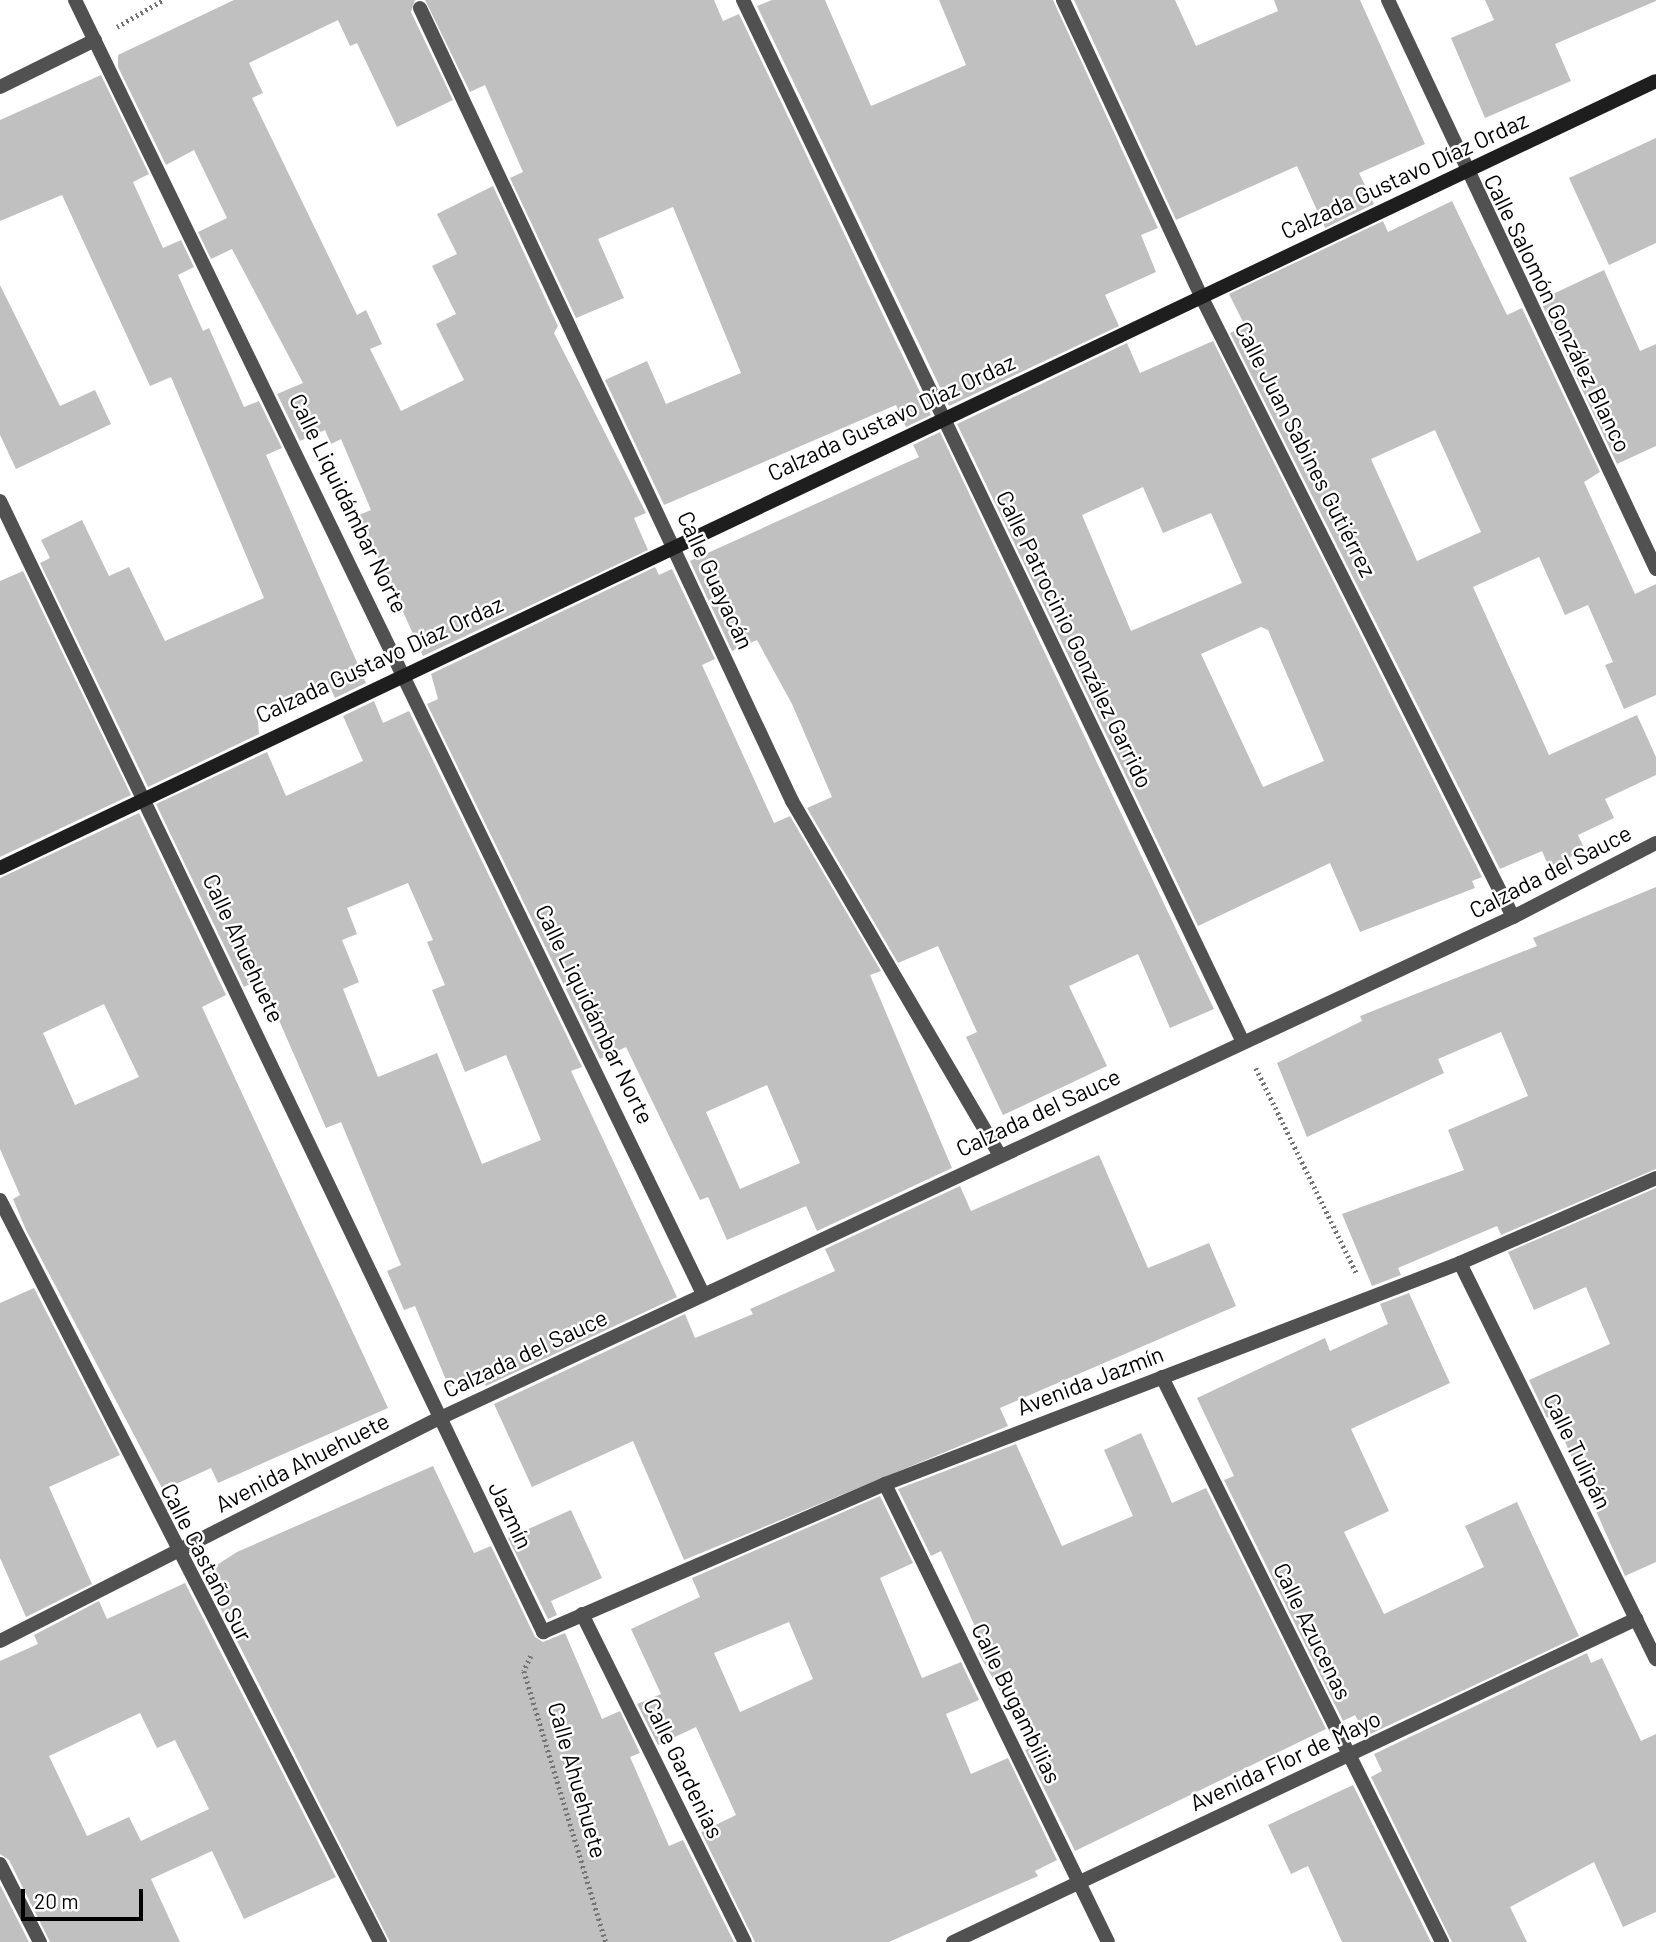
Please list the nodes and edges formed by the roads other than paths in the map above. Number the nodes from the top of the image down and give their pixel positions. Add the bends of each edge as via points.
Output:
1 (75, 0) edge
2 (743, 0) edge
3 (1063, 0) edge
4 (1388, 0) edge
5 (419, 8) dead end
6 (95, 40) junction
7 (1656, 81) edge
8 (0, 88) edge
9 (1465, 172) junction
10 (1201, 296) junction
11 (944, 418) junction
12 (0, 501) edge
13 (675, 544) junction
14 (1656, 569) edge
15 (406, 671) junction
16 (146, 795) junction
17 (1656, 843) edge
18 (0, 868) edge
19 (1513, 917) junction
20 (1243, 1042) junction
21 (1000, 1155) junction
22 (1656, 1178) edge
23 (0, 1200) edge
24 (1460, 1262) junction
25 (703, 1294) junction
26 (1162, 1377) junction
27 (438, 1419) junction
28 (885, 1484) junction
29 (176, 1552) junction
30 (582, 1614) junction
31 (1636, 1619) junction
32 (542, 1632) joint
33 (0, 1642) edge
34 (1656, 1659) edge
35 (1349, 1754) junction
36 (0, 1864) edge
37 (1079, 1882) junction
38 (40, 1942) edge
39 (380, 1942) edge
40 (745, 1942) edge
41 (953, 1942) edge
42 (1108, 1942) edge
43 (1442, 1942) edge

1 - 6 street, Calle Liquidámbar Norte
2 - 11 street, Calle Patrocinio González Garrido
3 - 10 street, Calle Juan Sabines Gutiérrez
4 - 9 street, Calle Salomón González Blanco
5 - 13 street, Calle Guayacán
6 - 8 street
6 - 15 street, Calle Liquidámbar Norte
7 - 9 street, Calzada Gustavo Díaz Ordaz
9 - 10 street, Calzada Gustavo Díaz Ordaz
9 - 14 street, Calle Salomón González Blanco
10 - 11 street, Calzada Gustavo Díaz Ordaz
10 - 19 street, Calle Juan Sabines Gutiérrez
11 - 13 street, Calzada Gustavo Díaz Ordaz
11 - 20 street, Calle Patrocinio González Garrido
12 - 16 street, Calle Ahuehuete
13 - 15 street, Calzada Gustavo Díaz Ordaz
13 - 21 street, Calle Guayacán via 792,801
15 - 16 street, Calzada Gustavo Díaz Ordaz
15 - 25 street, Calle Liquidámbar Norte
16 - 18 street, Calzada Gustavo Díaz Ordaz
16 - 27 street, Calle Ahuehuete
17 - 19 street, Calzada del Sauce
19 - 20 street, Calzada del Sauce
20 - 21 street, Calzada del Sauce
21 - 25 street, Calzada del Sauce
22 - 24 street, Avenida Jazmín
23 - 29 street, Calle Castaño Sur
24 - 26 street, Avenida Jazmín
24 - 31 street, Calle Tulipán
25 - 27 street, Calzada del Sauce
26 - 28 street, Avenida Jazmín
26 - 35 street, Calle Azucenas
27 - 29 street, Avenida Ahuehuete
27 - 32 street, Jazmín
28 - 30 street, Avenida Jazmín
28 - 37 street, Calle Bugambilias
29 - 33 street, Avenida Ahuehuete
29 - 39 street, Calle Castaño Sur
30 - 32 street, Avenida Jazmín
30 - 40 street, Calle Gardenias
31 - 34 street, Calle Tulipán
31 - 35 street, Avenida Flor de Mayo
35 - 37 street, Avenida Flor de Mayo
35 - 43 street, Calle Azucenas
36 - 38 street
37 - 41 street, Avenida Flor de Mayo
37 - 42 street, Calle Bugambilias

